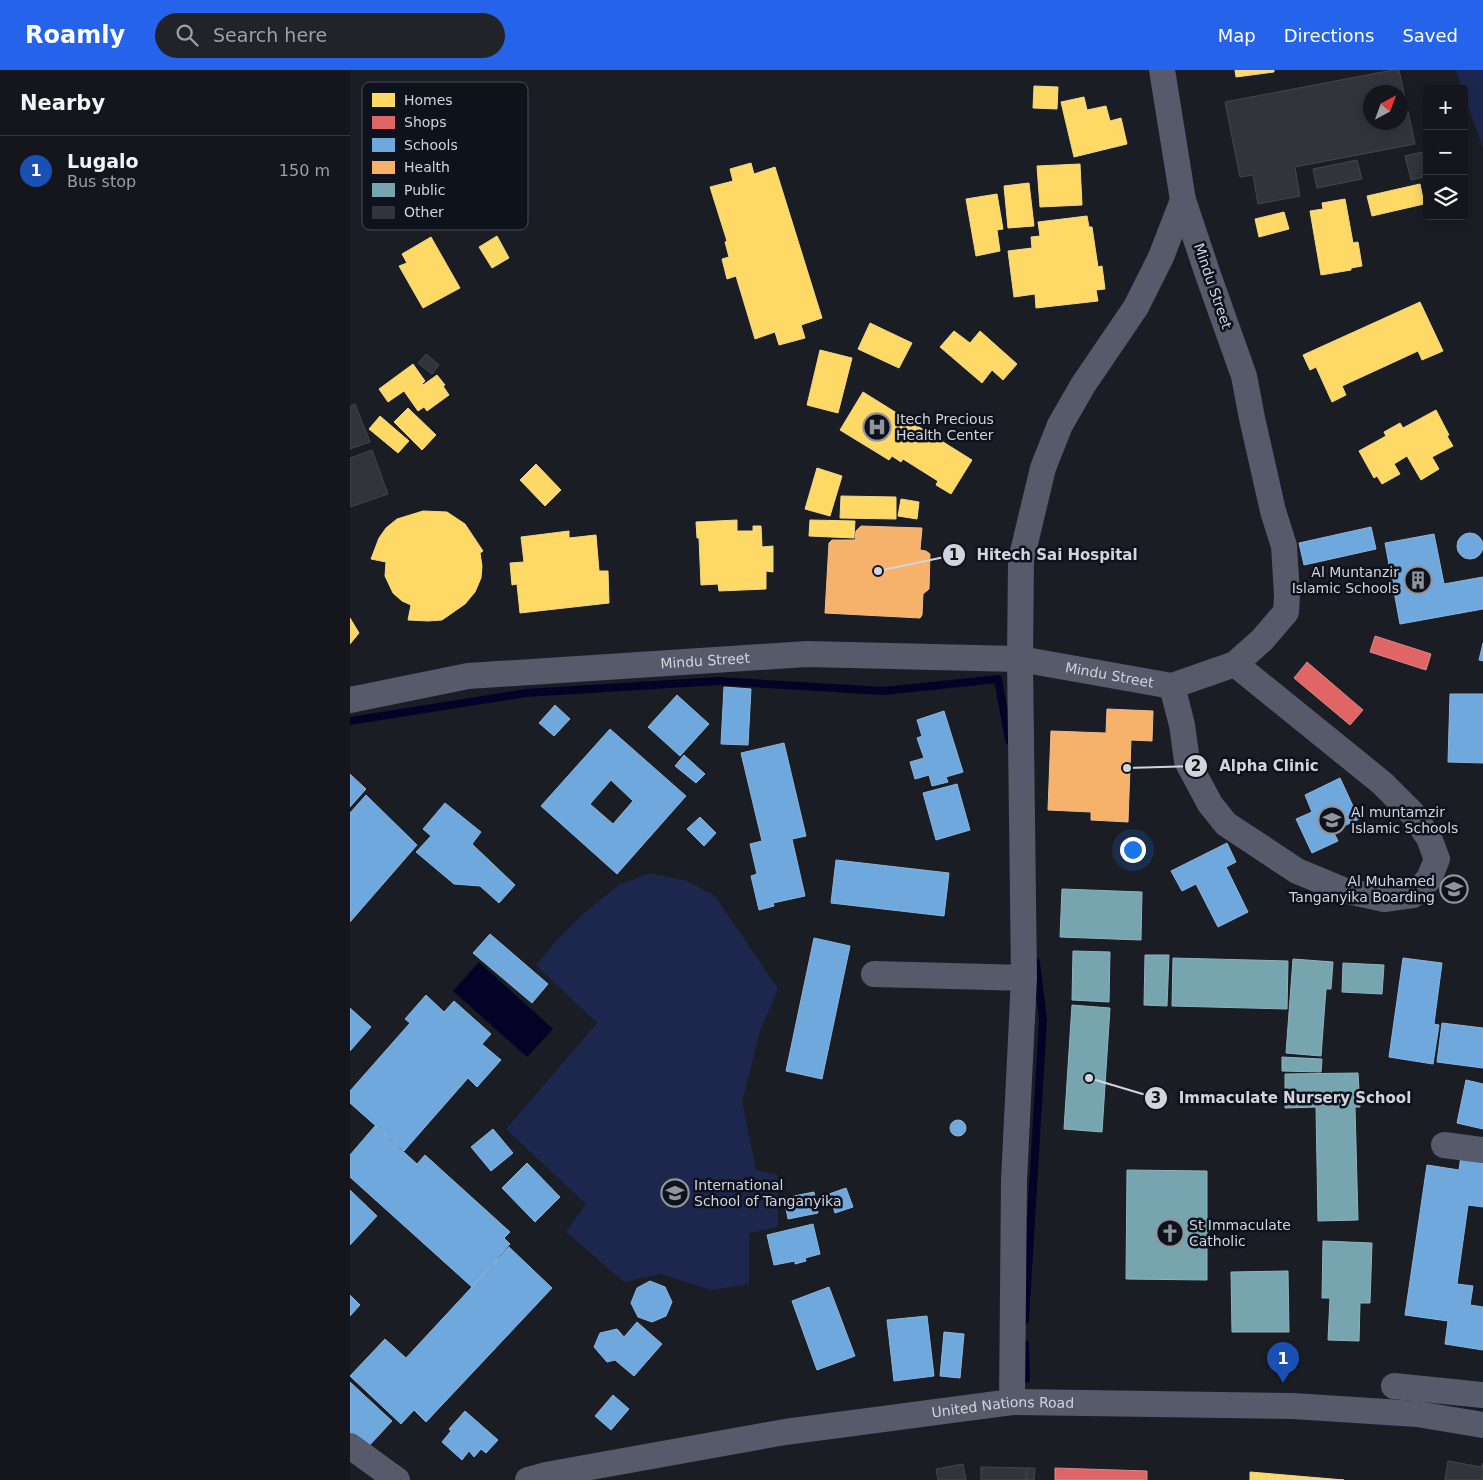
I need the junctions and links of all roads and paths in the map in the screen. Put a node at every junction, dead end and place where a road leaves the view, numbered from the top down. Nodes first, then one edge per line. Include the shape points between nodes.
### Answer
1 (1162, 70) edge
2 (1184, 200) junction
3 (1020, 659) junction
4 (1235, 664) junction
5 (1172, 686) junction
6 (350, 700) edge
7 (874, 974) dead end
8 (1024, 978) junction
9 (1444, 1145) dead end
10 (1483, 1150) edge
11 (1394, 1386) dead end
12 (1483, 1395) edge
13 (1012, 1402) junction
14 (1483, 1425) edge
15 (350, 1446) edge
16 (397, 1480) edge
17 (528, 1480) edge

1 - 2 street, Mindu Street
2 - 3 street via 1161,257 1136,306 1060,425 1043,468 1021,560
2 - 4 street, Mindu Street via 1244,376 1273,511 1284,546 1286,612
3 - 5 street, Mindu Street
3 - 6 street, Mindu Street via 807,654 468,676
3 - 8 street
4 - 5 street, Mindu Street
4 - 5 street via 1382,783 1412,813 1429,838 1437,859 1429,879 1413,895 1384,899 1343,890 1297,870 1226,824 1210,804 1187,761
7 - 8 street
8 - 13 street via 1014,1180
9 - 10 street
11 - 12 street
13 - 14 street, United Nations Road via 1292,1406 1417,1414
13 - 17 street, United Nations Road via 785,1432
15 - 16 street

